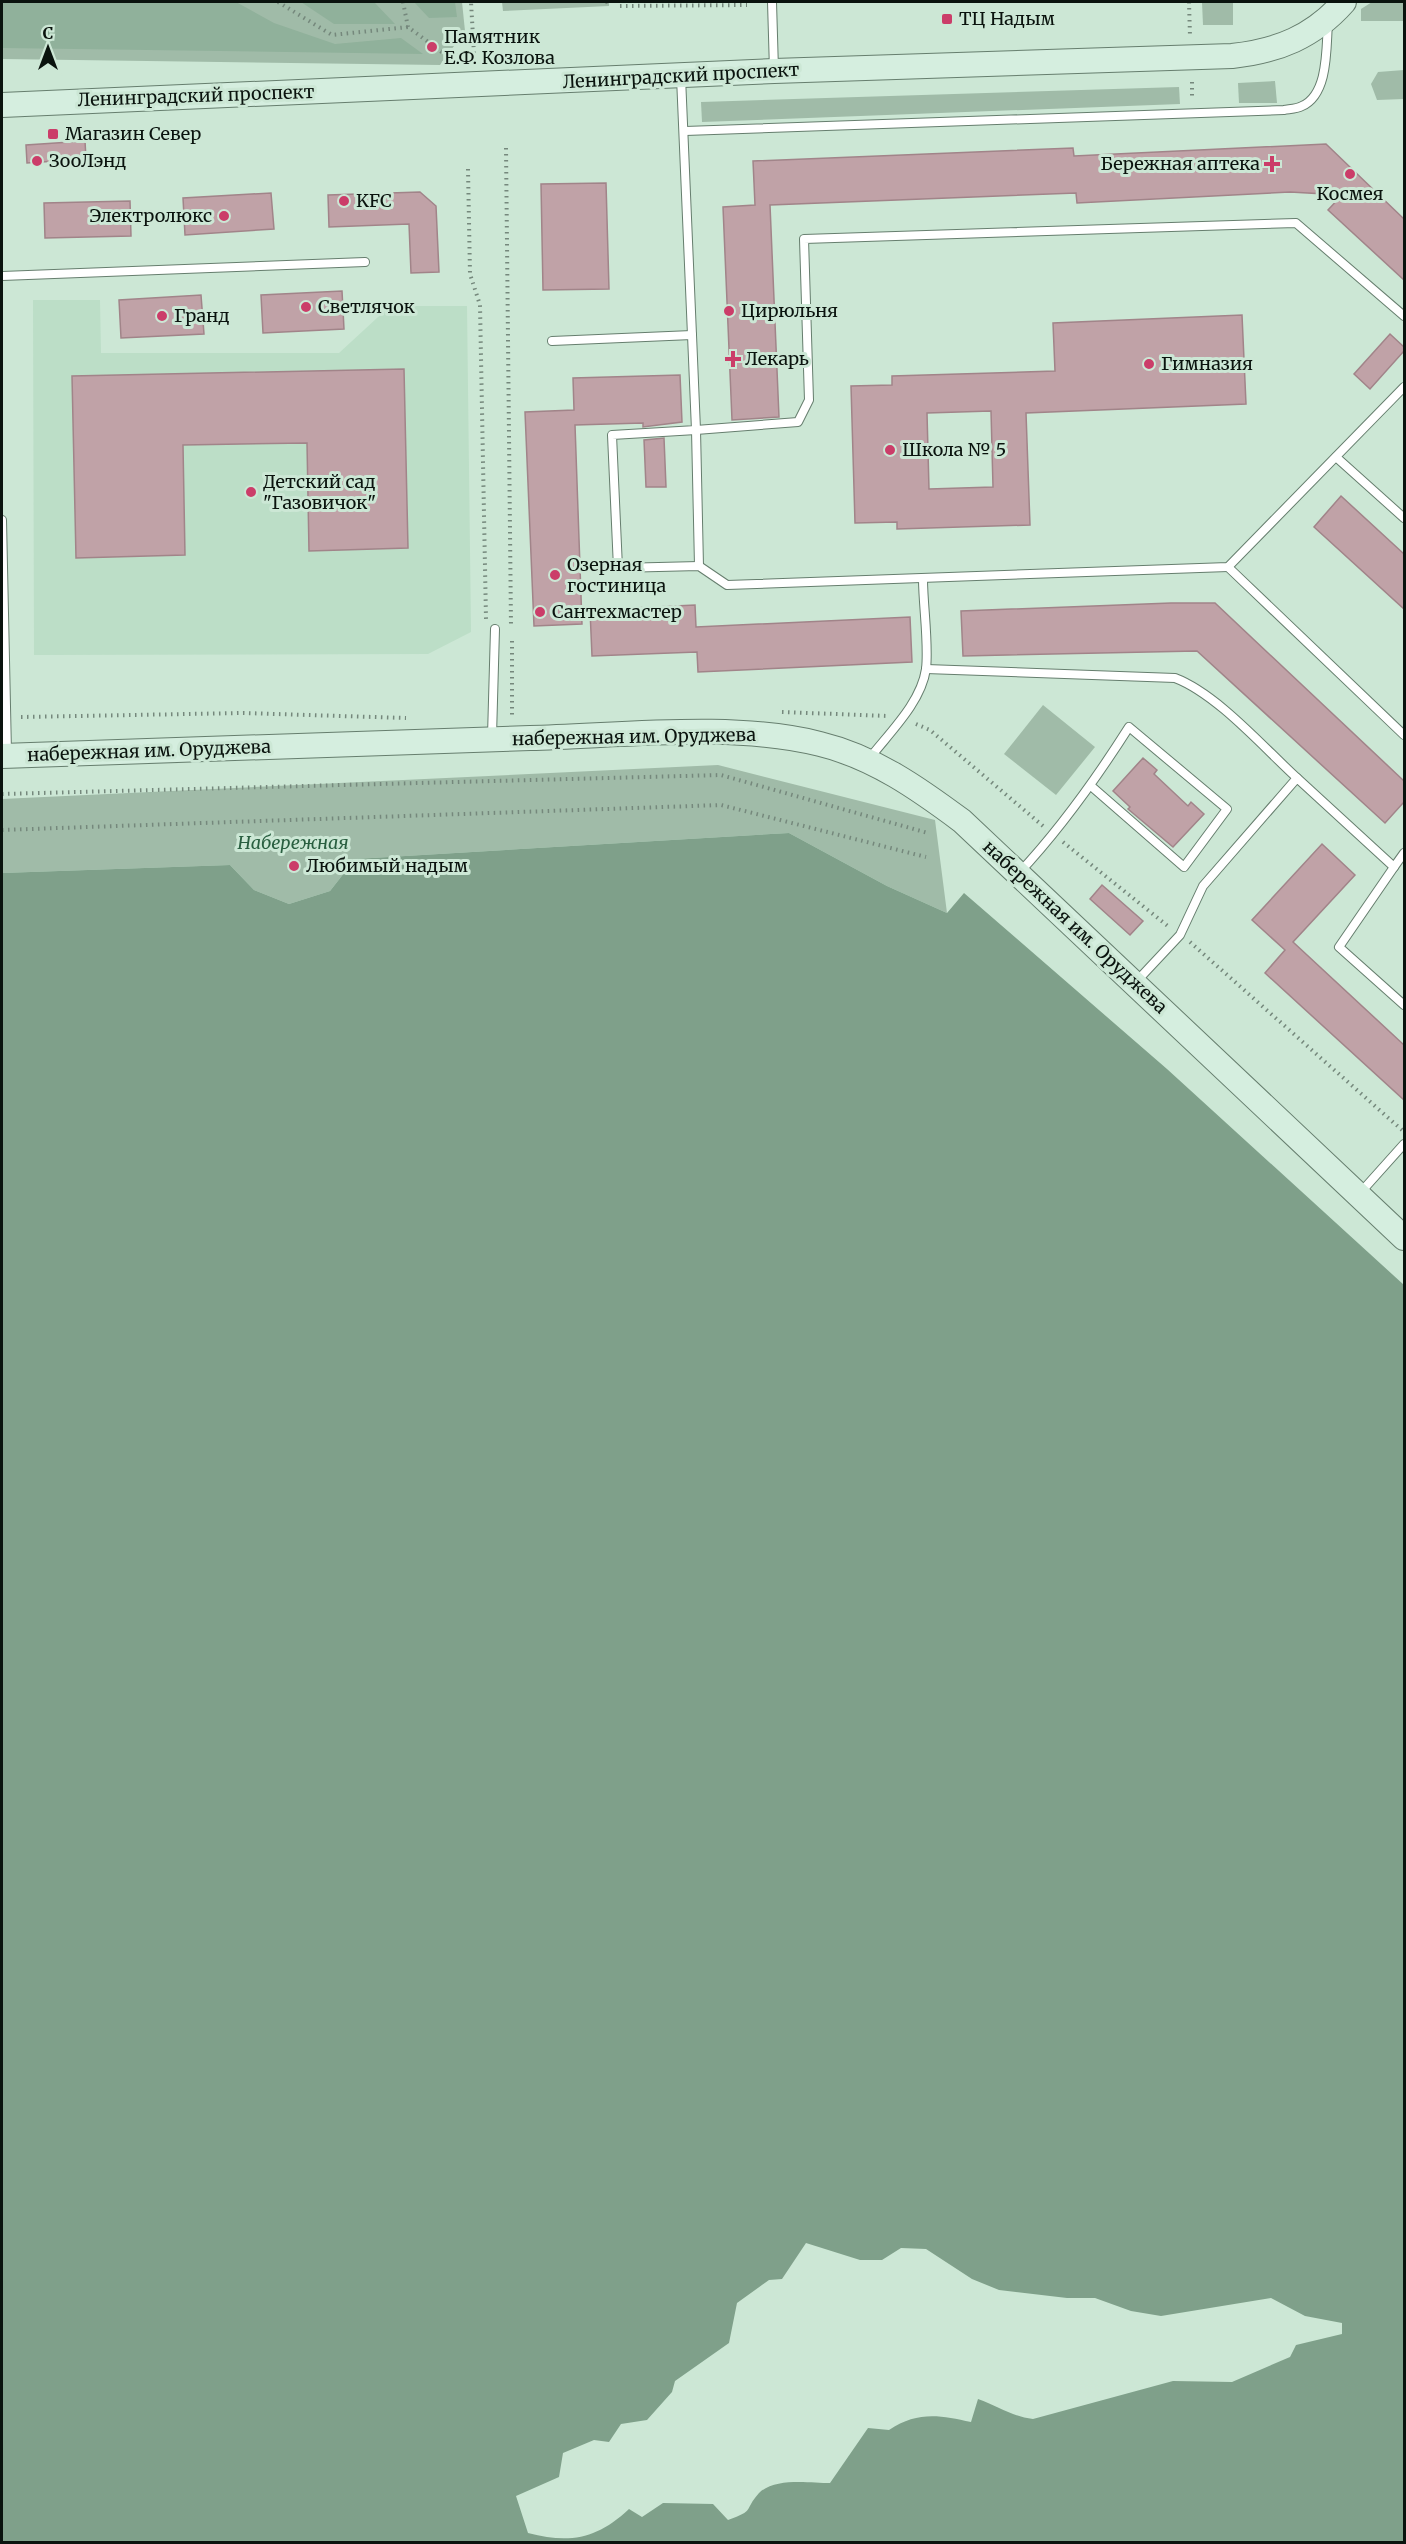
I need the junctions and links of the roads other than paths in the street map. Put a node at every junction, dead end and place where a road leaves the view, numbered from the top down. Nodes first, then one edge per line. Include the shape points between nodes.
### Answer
1 (772, 2) edge
2 (1344, 2) edge
3 (1328, 20) junction
4 (774, 71) junction
5 (681, 76) junction
6 (2, 105) edge
7 (685, 131) junction
8 (365, 262) dead end
9 (2, 276) edge
10 (1404, 316) edge
11 (692, 335) junction
12 (552, 341) dead end
13 (1404, 387) edge
14 (696, 430) junction
15 (1336, 457) junction
16 (1404, 518) edge
17 (2, 520) edge
18 (699, 566) junction
19 (1228, 567) junction
20 (922, 579) junction
21 (490, 628) road end
22 (926, 669) junction
23 (492, 730) junction
24 (1404, 735) edge
25 (4, 756) edge
26 (868, 760) junction
27 (1297, 778) junction
28 (1091, 786) junction
29 (1404, 852) edge
30 (1394, 867) junction
31 (1019, 873) junction
32 (1135, 984) junction
33 (1404, 1005) edge
34 (1404, 1144) edge
35 (1358, 1195) junction
36 (1404, 1238) edge

1 - 4 lane
2 - 3 street, Ленинградский проспект
3 - 4 street, Ленинградский проспект via 1282,47 1232,57
3 - 7 lane via 1317,92 1304,106 1284,110
4 - 5 street, Ленинградский проспект
5 - 6 street, Ленинградский проспект
5 - 7 lane
7 - 11 lane
8 - 9 lane
10 - 14 lane via 1296,223 804,239 809,400 798,422
11 - 12 lane
11 - 14 lane
13 - 15 lane
14 - 18 lane
14 - 18 lane via 612,435 618,568
15 - 16 lane
15 - 19 lane
17 - 25 lane via 7,717
18 - 20 lane via 728,585
19 - 20 lane
19 - 24 lane
20 - 22 lane
21 - 23 lane
22 - 26 lane via 901,719
22 - 27 lane via 1175,678 1211,700
23 - 25 street, набережная им. Оруджева
23 - 26 street, набережная им. Оруджева via 784,737 821,744
26 - 31 street, набережная им. Оруджева via 926,794
27 - 30 lane
27 - 32 lane via 1203,886 1180,935
28 - 28 lane via 1184,867 1227,809 1129,727
28 - 31 lane
29 - 30 lane
30 - 33 lane via 1339,947
31 - 32 street, набережная им. Оруджева
32 - 35 street, набережная им. Оруджева
34 - 35 lane
35 - 36 street, набережная им. Оруджева

